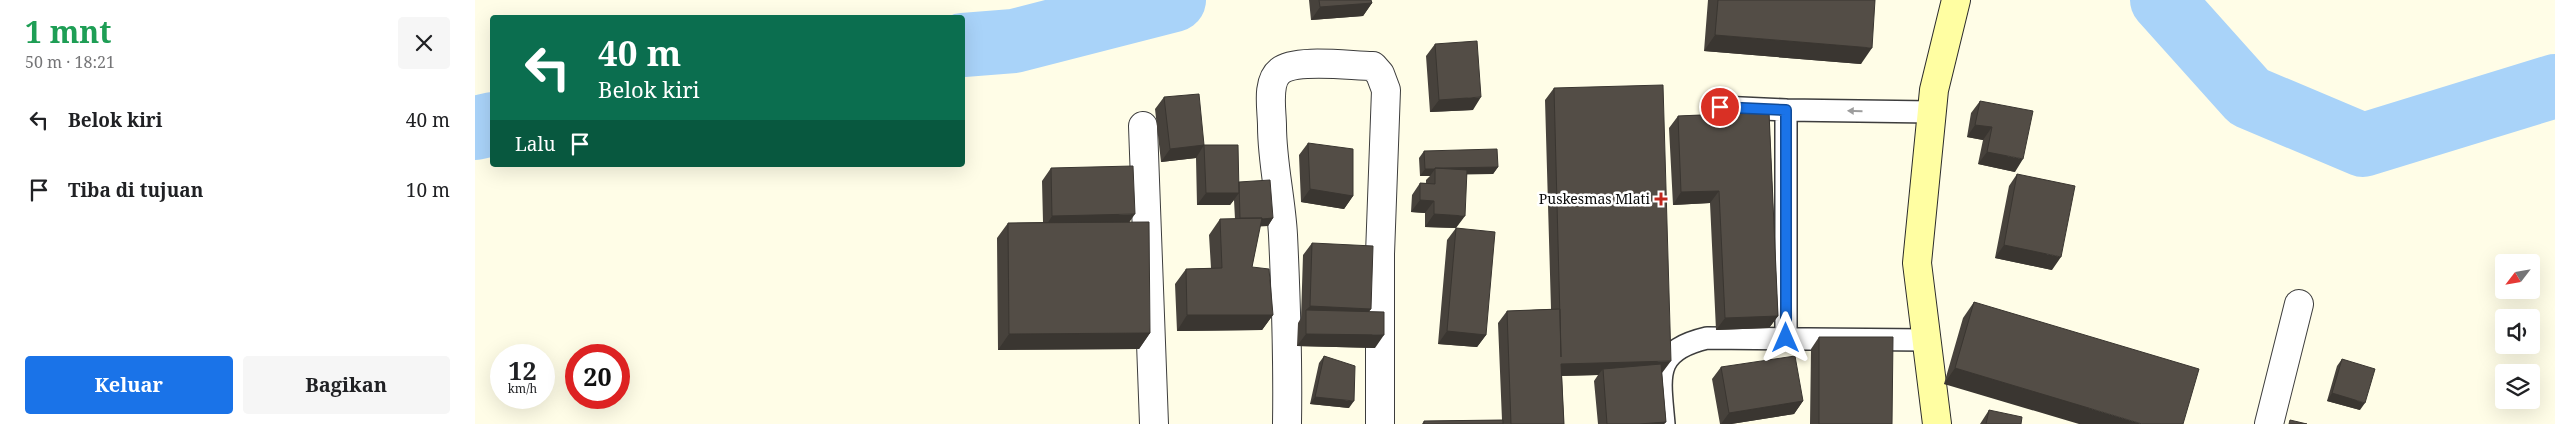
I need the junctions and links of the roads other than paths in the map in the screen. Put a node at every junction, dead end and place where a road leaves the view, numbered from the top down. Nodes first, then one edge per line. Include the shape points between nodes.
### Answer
1 (1956, 0) edge
2 (1720, 107) dead end
3 (1786, 110) junction
4 (1932, 112) junction
5 (1143, 126) dead end
6 (2299, 304) dead end
7 (1786, 338) junction
8 (1927, 340) junction
9 (1154, 424) edge
10 (1287, 424) edge
11 (1380, 424) edge
12 (1664, 424) edge
13 (1937, 424) edge
14 (2269, 424) edge

1 - 4 main road via 1934,90
2 - 3 lane
4 -> 3 lane
3 - 7 lane
4 - 8 main road via 1917,263
5 - 9 street
6 - 14 street
7 - 8 lane
7 - 12 lane via 1707,338 1675,349 1666,359 1661,385
8 - 13 main road
10 - 11 street via 1283,233 1272,140 1272,94 1273,82 1279,72 1288,67 1309,64 1373,66 1386,90 1380,254

